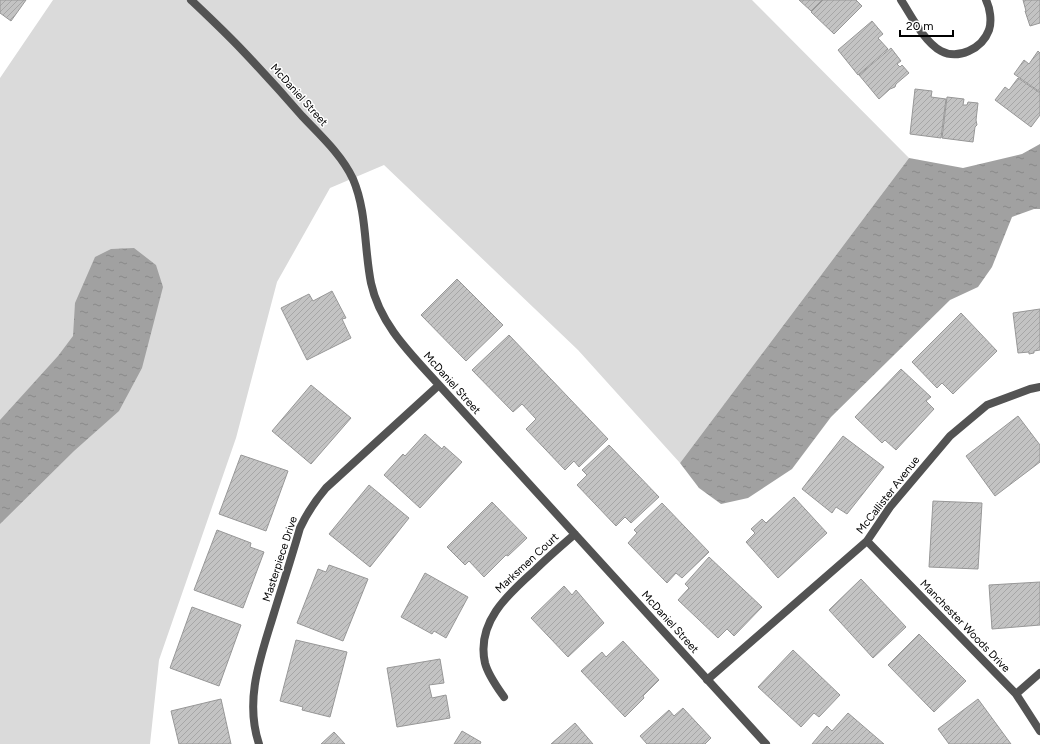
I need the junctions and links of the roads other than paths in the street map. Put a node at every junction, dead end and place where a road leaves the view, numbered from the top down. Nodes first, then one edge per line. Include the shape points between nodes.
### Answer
1 (191, 0) edge
2 (901, 0) edge
3 (986, 0) edge
4 (439, 385) junction
5 (1040, 387) edge
6 (575, 534) junction
7 (867, 541) junction
8 (1040, 674) edge
9 (708, 680) junction
10 (1016, 694) junction
11 (504, 698) dead end
12 (1040, 731) edge
13 (259, 744) edge
14 (766, 744) edge

1 - 4 street, McDaniel Street via 242,50 347,167 362,206 369,271 376,300 403,345
2 - 3 street via 926,38 940,51 954,55 970,51 982,42 989,30 990,16
4 - 6 street, McDaniel Street
4 - 13 street, Masterpiece Drive via 326,488 306,516 300,528 258,664 253,719
5 - 7 street, McCallister Avenue via 1030,388 987,405 950,436 890,507
6 - 9 street, McDaniel Street
6 - 11 street, Marksmen Court via 510,592 490,621 484,638 485,664
7 - 9 street, McCallister Avenue
7 - 10 street, Manchester Woods Drive
8 - 10 street
9 - 14 street, McDaniel Street
10 - 12 street, Manchester Woods Drive

